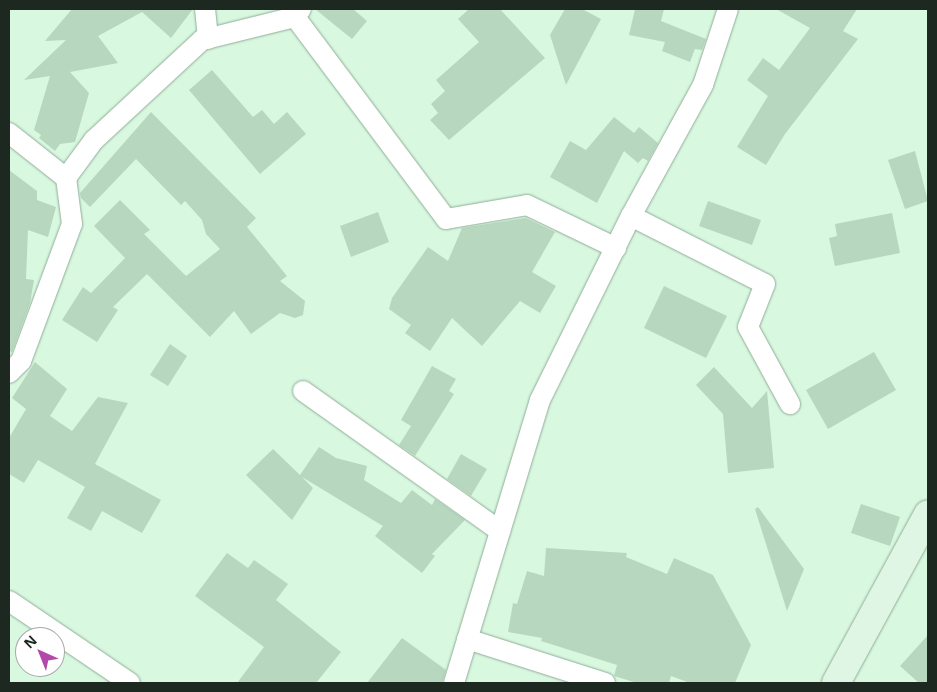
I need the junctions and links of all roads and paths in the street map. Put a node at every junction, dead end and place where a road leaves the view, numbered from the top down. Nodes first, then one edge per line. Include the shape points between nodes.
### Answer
1 (205, 9) edge
2 (728, 9) edge
3 (298, 13) edge
4 (208, 39) junction
5 (9, 133) edge
6 (66, 178) junction
7 (631, 216) junction
8 (616, 248) junction
9 (9, 373) edge
10 (302, 391) dead end
11 (790, 404) dead end
12 (928, 514) edge
13 (500, 531) junction
14 (9, 601) edge
15 (467, 639) junction
16 (130, 683) edge
17 (454, 683) edge
18 (605, 683) edge
19 (836, 683) edge

1 - 4 street
2 - 7 street via 703,85
3 - 4 street
3 - 8 street via 446,219 527,205
4 - 6 street via 202,40 94,140
5 - 6 street
6 - 9 street via 72,224 21,361
7 - 8 street
7 - 11 street via 764,284 748,327
8 - 13 street via 540,400
10 - 13 street
12 - 19 street
13 - 15 street
14 - 16 street
15 - 17 street
15 - 18 street

